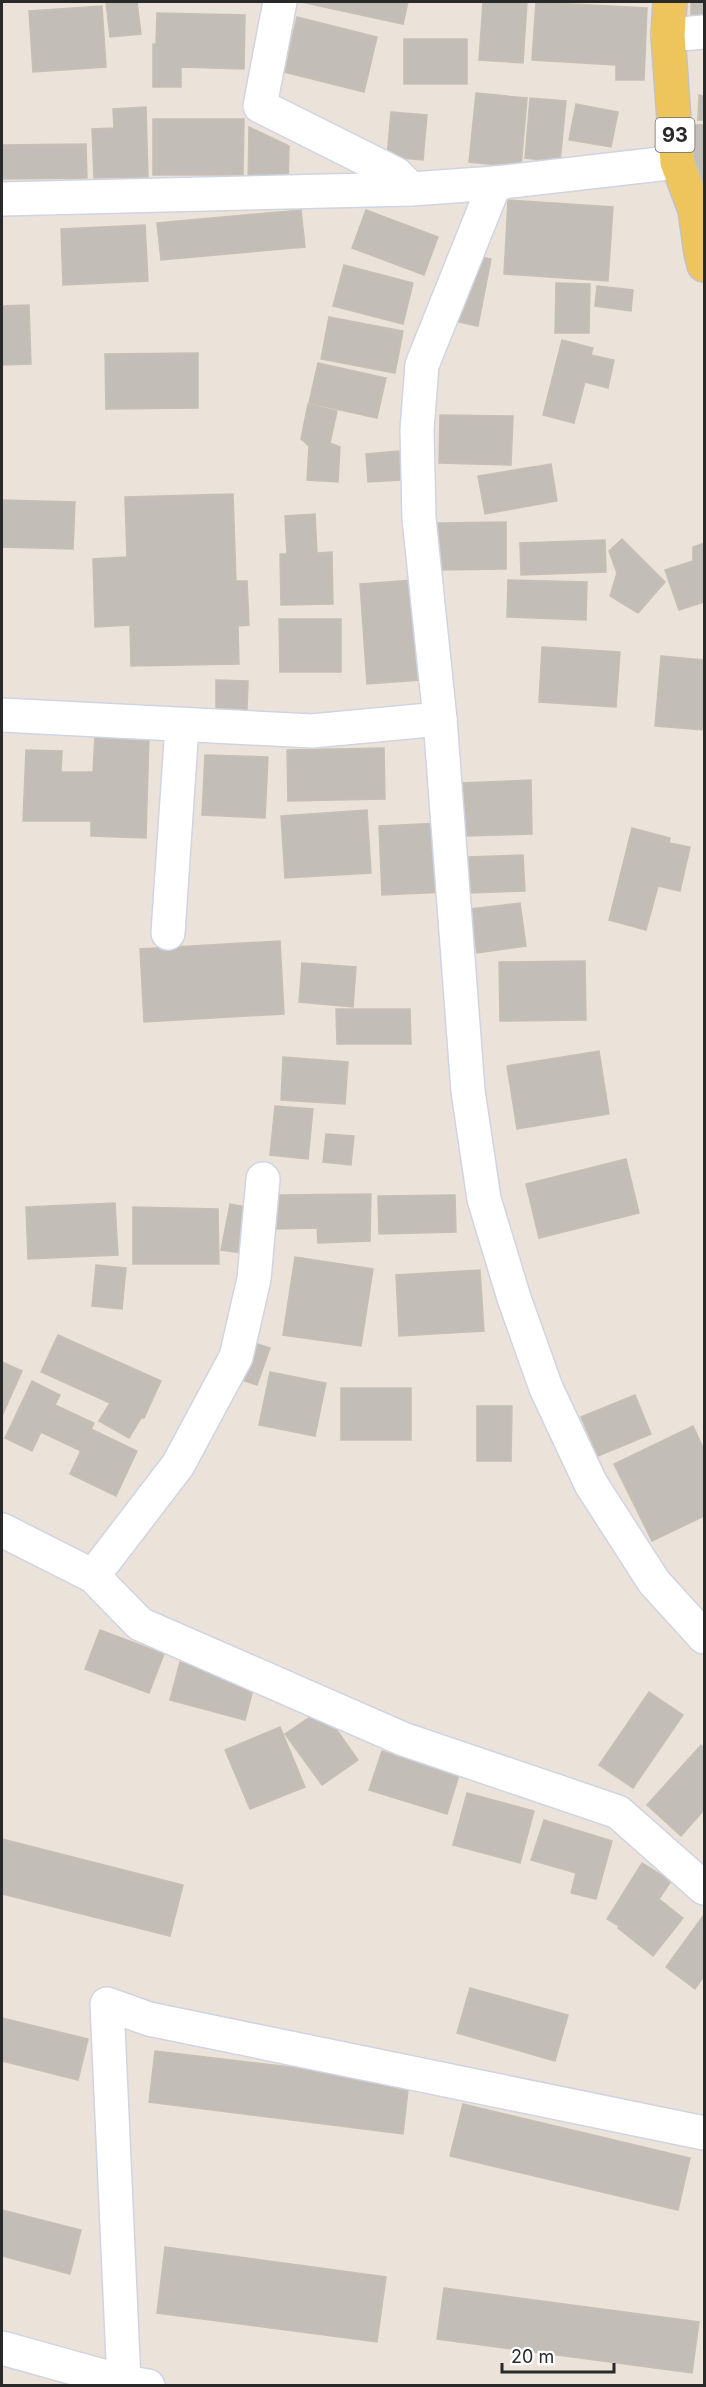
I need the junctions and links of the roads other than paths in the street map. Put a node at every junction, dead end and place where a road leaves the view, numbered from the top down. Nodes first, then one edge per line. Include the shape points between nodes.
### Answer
1 (280, 2) edge
2 (670, 2) edge
3 (705, 32) edge
4 (668, 35) junction
5 (676, 162) junction
6 (495, 183) junction
7 (411, 189) junction
8 (2, 200) edge
9 (700, 209) edge
10 (705, 265) edge
11 (2, 715) edge
12 (441, 719) junction
13 (182, 726) junction
14 (168, 933) dead end
15 (263, 1179) dead end
16 (2, 1530) edge
17 (93, 1576) junction
18 (705, 1637) edge
19 (705, 1888) edge
20 (705, 2133) edge
21 (2, 2348) edge
22 (136, 2384) edge

1 - 7 street via 260,106 396,174
2 - 4 main road, 93
3 - 4 street
4 - 5 main road, 93
5 - 6 street
5 - 9 main road, 93
6 - 7 street
6 - 12 street via 422,365 417,430 419,518
7 - 8 street
9 - 10 main road, 93
11 - 13 street
12 - 13 street via 312,731
12 - 18 street via 468,1091 484,1198 546,1388 591,1484 654,1582
13 - 14 street
15 - 17 street via 254,1279 236,1357 178,1465
16 - 17 street
17 - 19 street via 140,1624 403,1739 618,1812
20 - 22 street via 149,2019 107,2004
21 - 22 street

